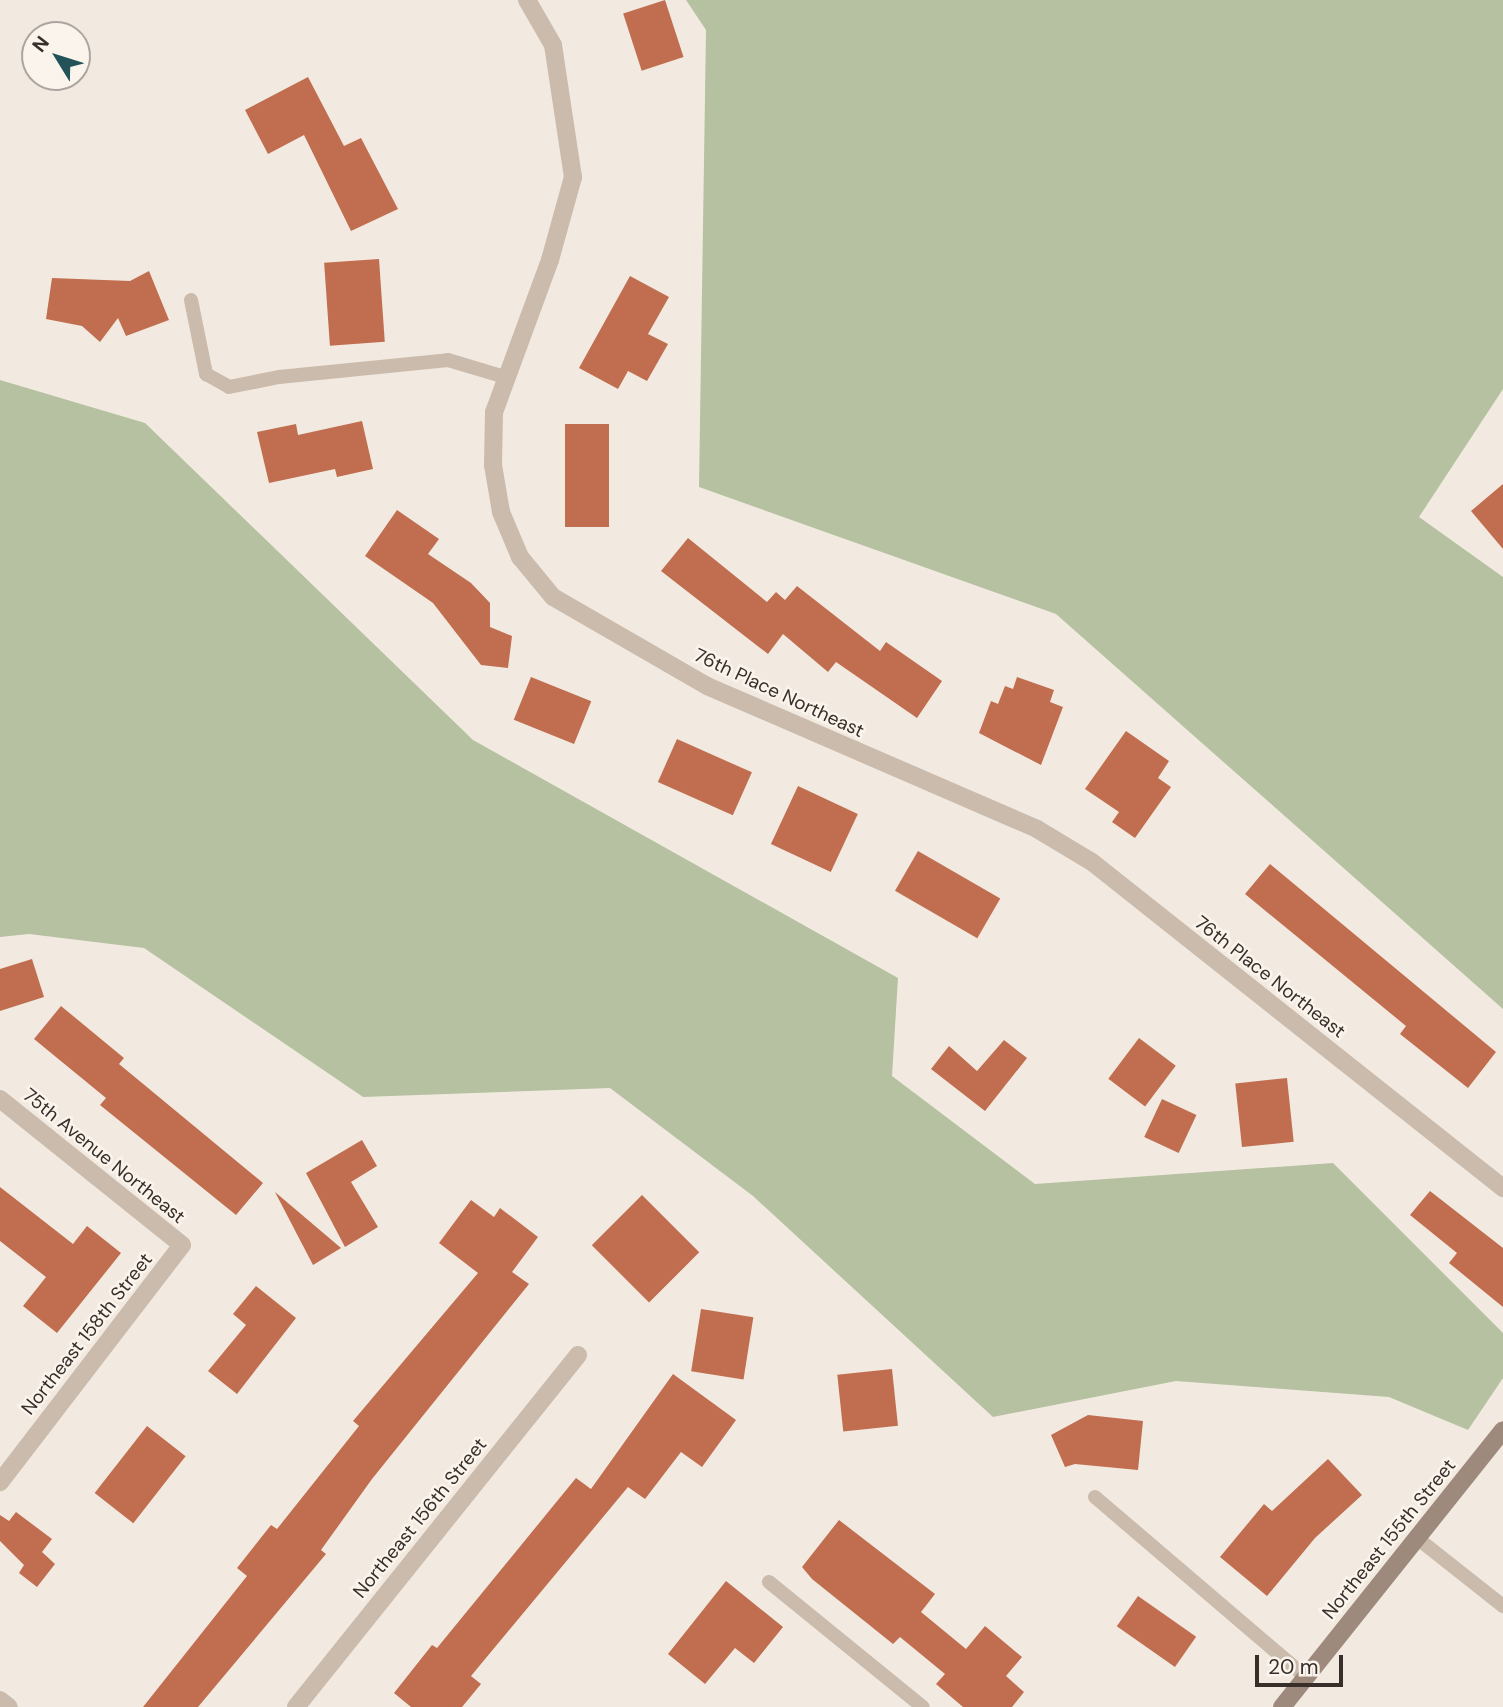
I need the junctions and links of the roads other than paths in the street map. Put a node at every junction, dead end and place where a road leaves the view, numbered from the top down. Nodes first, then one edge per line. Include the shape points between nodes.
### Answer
1 (527, 0) edge
2 (191, 300) dead end
3 (505, 377) junction
4 (0, 1099) edge
5 (1503, 1188) edge
6 (182, 1245) joint
7 (578, 1355) dead end
8 (1503, 1430) edge
9 (0, 1482) edge
10 (1095, 1497) dead end
11 (1417, 1538) junction
12 (769, 1582) dead end
13 (1503, 1606) edge
14 (1306, 1677) junction
15 (0, 1700) edge
16 (9, 1707) edge
17 (296, 1707) edge
18 (923, 1707) edge
19 (1282, 1707) edge

1 - 3 street, 76th Place Northeast via 553,45 573,177 550,260
2 - 3 lane via 206,374 229,387 279,377 448,360
3 - 5 street, 76th Place Northeast via 494,412 493,466 501,512 520,557 553,597 707,686 1037,829 1092,862
4 - 6 street, 75th Avenue Northeast
6 - 9 street, Northeast 158th Street
7 - 17 street, Northeast 156th Street
8 - 11 street, Northeast 155th Street
10 - 14 lane
11 - 13 lane
11 - 14 street, Northeast 155th Street
12 - 18 lane
14 - 19 street, Northeast 155th Street
15 - 16 street

